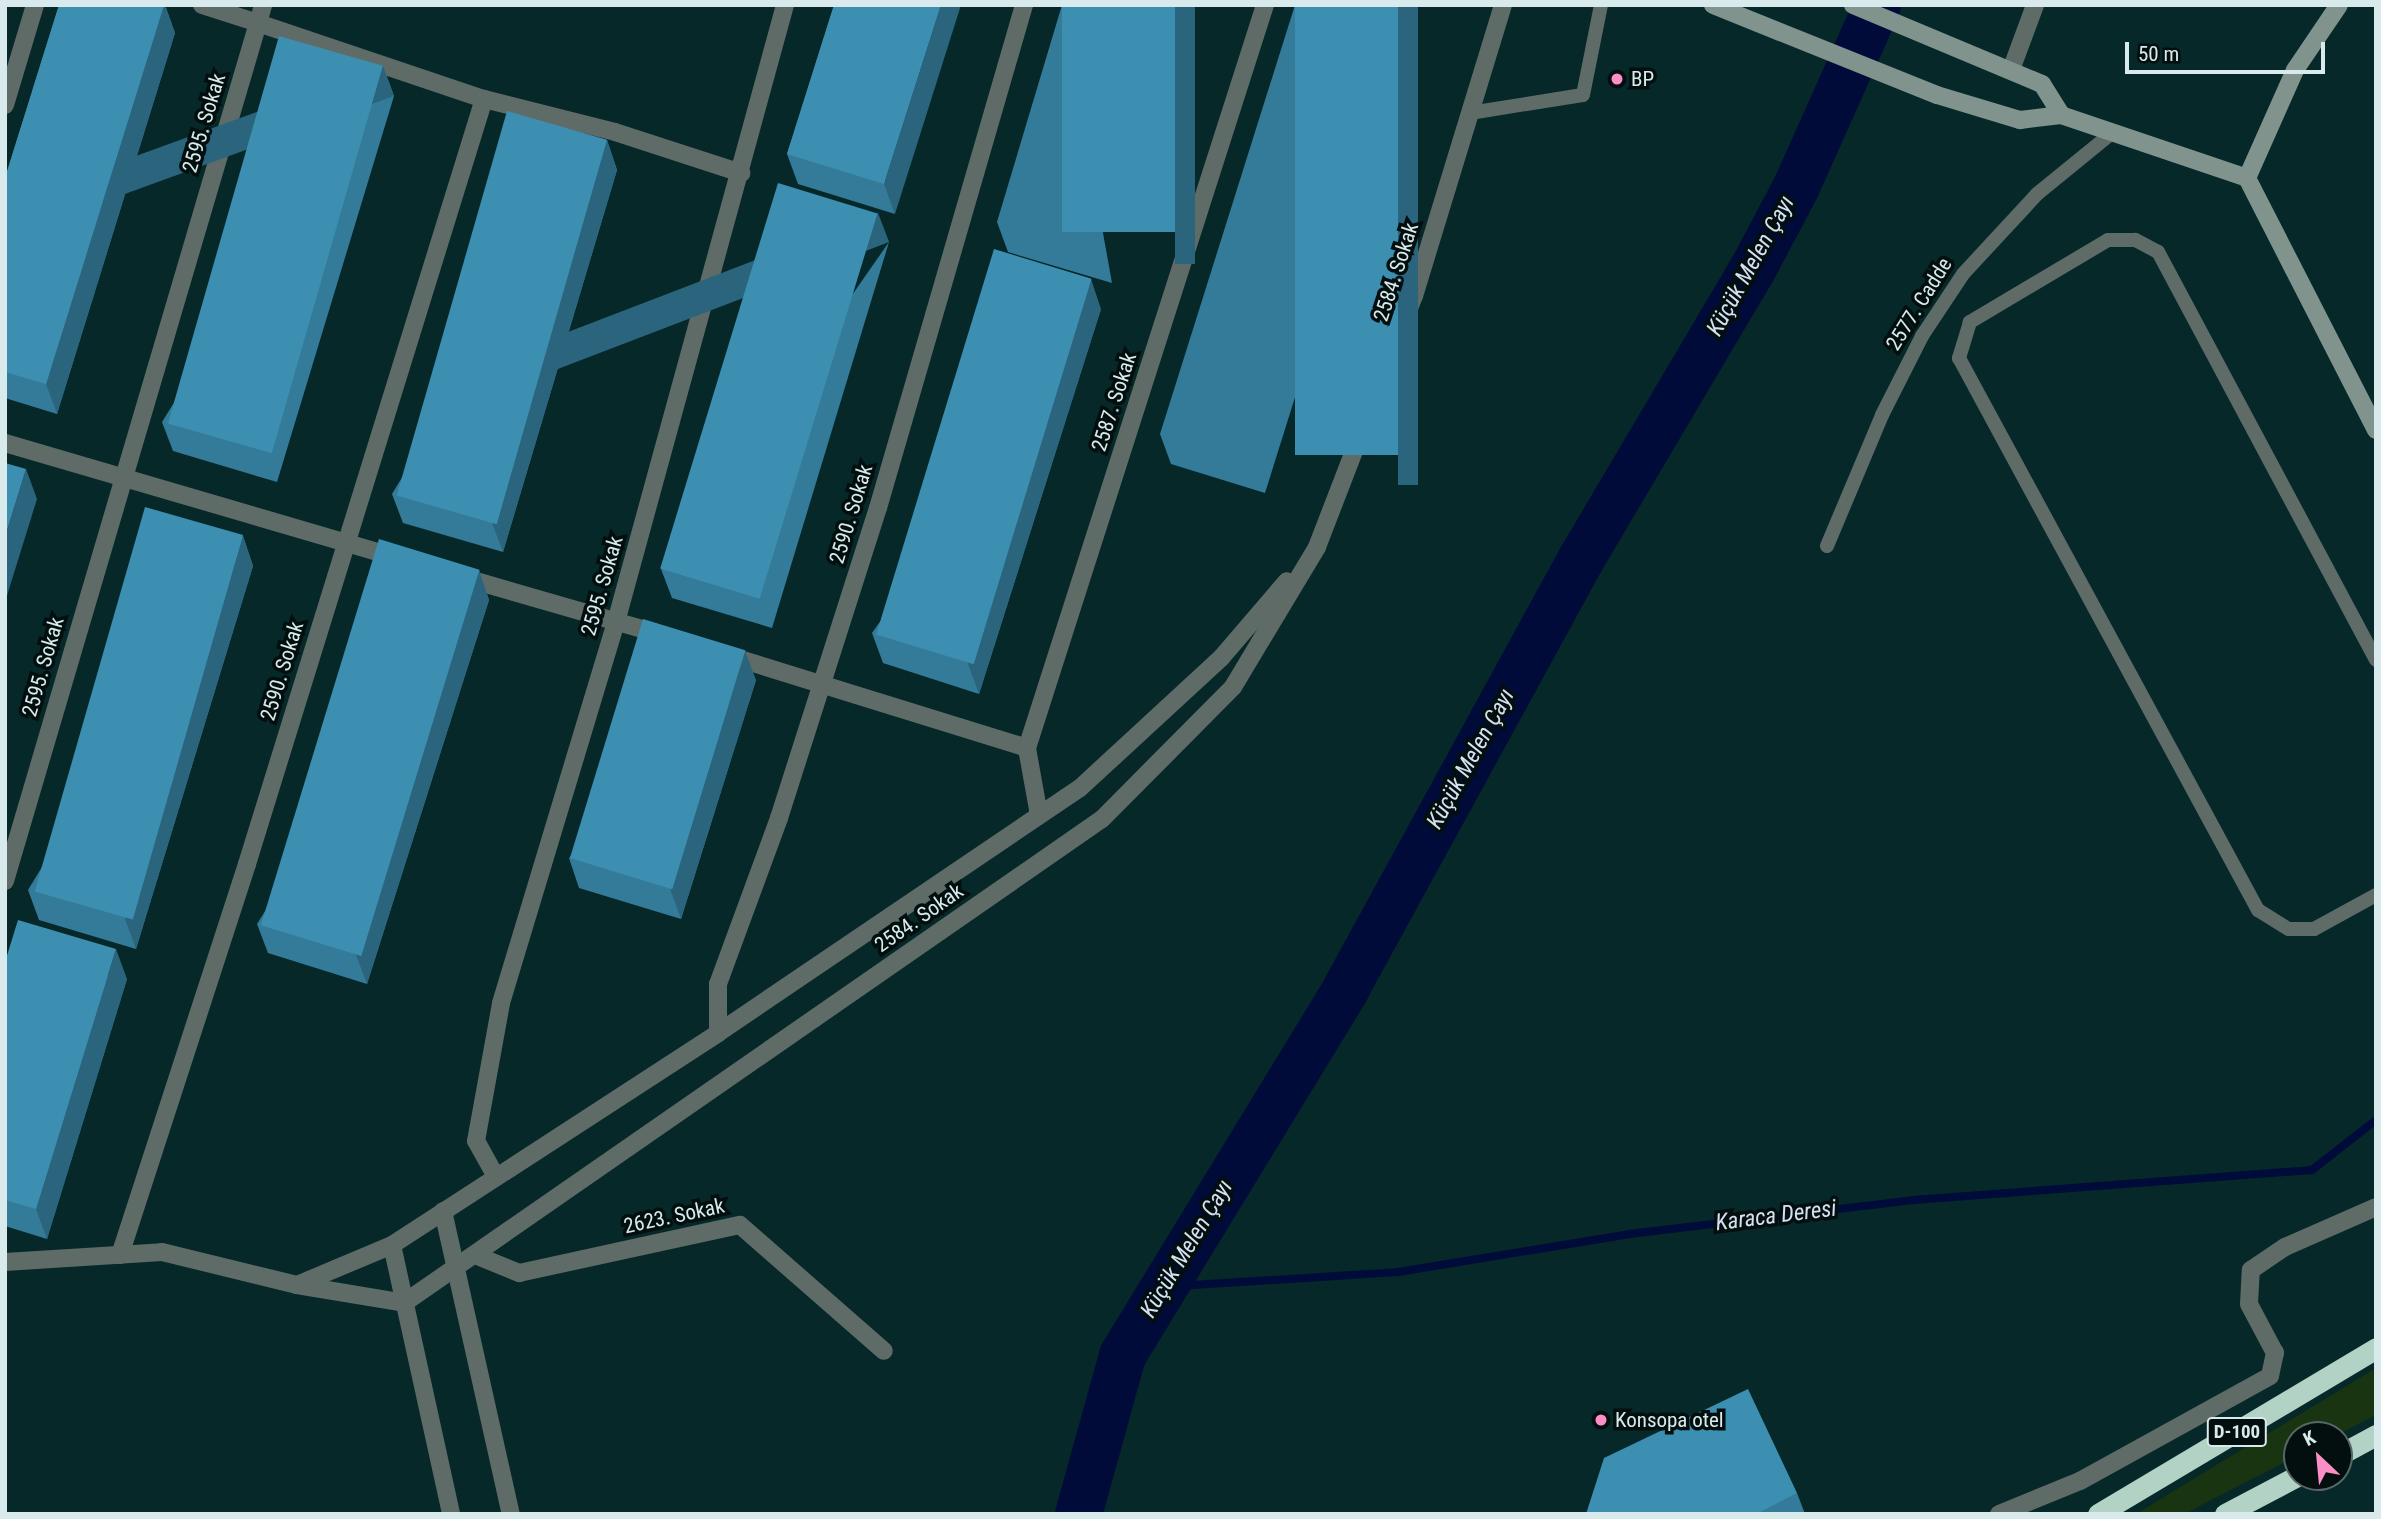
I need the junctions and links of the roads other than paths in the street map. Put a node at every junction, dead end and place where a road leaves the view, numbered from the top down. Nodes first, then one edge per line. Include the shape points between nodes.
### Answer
1 (35, 5) edge
2 (202, 5) edge
3 (785, 5) edge
4 (1024, 5) edge
5 (1265, 5) edge
6 (1503, 5) edge
7 (1601, 5) edge
8 (1713, 5) edge
9 (1853, 5) edge
10 (2035, 5) edge
11 (2339, 5) edge
12 (260, 14) edge
13 (2011, 70) junction
14 (484, 99) junction
15 (5, 105) edge
16 (1470, 113) junction
17 (2061, 115) junction
18 (2113, 132) junction
19 (741, 173) junction
20 (2247, 178) junction
21 (2376, 430) edge
22 (5, 443) edge
23 (122, 477) junction
24 (345, 543) junction
25 (1827, 546) dead end
26 (1317, 547) junction
27 (422, 565) edge
28 (448, 573) edge
29 (616, 622) junction
30 (682, 641) edge
31 (707, 649) edge
32 (2376, 660) edge
33 (822, 685) junction
34 (1027, 748) junction
35 (1039, 815) junction
36 (5, 881) edge
37 (2376, 895) edge
38 (718, 1033) junction
39 (495, 1175) junction
40 (2376, 1207) edge
41 (443, 1211) junction
42 (392, 1245) junction
43 (120, 1255) junction
44 (475, 1255) junction
45 (5, 1262) edge
46 (454, 1270) junction
47 (297, 1285) junction
48 (404, 1303) junction
49 (2376, 1348) edge
50 (884, 1351) dead end
51 (2376, 1436) edge
52 (2353, 1448) edge
53 (2283, 1483) edge
54 (451, 1514) edge
55 (511, 1514) edge
56 (1999, 1514) edge
57 (2098, 1514) edge
58 (2225, 1514) edge

1 - 15 street
2 - 12 street
3 - 19 street, 2595. Sokak
4 - 33 street, 2590. Sokak
5 - 34 street, 2587. Sokak
6 - 16 street, 2584. Sokak
7 - 16 lane via 1583,95
8 - 17 street via 1937,95 2020,120
9 - 13 street
10 - 13 street
11 - 20 street via 2295,70
12 - 14 street
12 - 23 street, 2595. Sokak
13 - 17 street via 2042,84
14 - 19 street via 615,132
14 - 24 street, 2590. Sokak
16 - 26 street, 2584. Sokak via 1415,296
17 - 18 street
18 - 20 street
18 - 25 lane, 2577. Cadde via 2038,194 1963,274 1923,336 1882,415
19 - 29 street, 2595. Sokak
20 - 21 street
22 - 23 street
23 - 24 street
23 - 36 street, 2595. Sokak
24 - 27 street
24 - 43 street, 2590. Sokak
26 - 35 street, 2584. Sokak via 1221,658 1080,788
26 - 44 street, 2584. Sokak via 1233,687 1102,819
28 - 29 street
29 - 30 street
29 - 39 street, 2595. Sokak via 501,1003 476,1141
31 - 33 street
32 - 37 lane via 2158,251 2135,240 2108,240 1970,322 1959,358 2258,910 2277,925 2314,929
33 - 34 street
33 - 38 street, 2590. Sokak via 718,984
34 - 35 street, 2587. Sokak
35 - 38 street, 2584. Sokak
38 - 39 street, 2584. Sokak
39 - 41 street, 2584. Sokak
40 - 56 street via 2285,1247 2251,1270 2249,1304 2275,1353 2270,1376 2080,1481
41 - 42 street, 2584. Sokak
41 - 46 street
42 - 47 street, 2584. Sokak
42 - 48 street
43 - 45 street
43 - 47 street via 162,1252
44 - 46 street, 2584. Sokak
44 - 50 street, 2623. Sokak via 519,1273 740,1225
46 - 48 street, 2584. Sokak
46 - 55 street
47 - 48 street
48 - 54 street
49 - 57 highway, D-100
51 - 52 highway
53 - 58 highway

